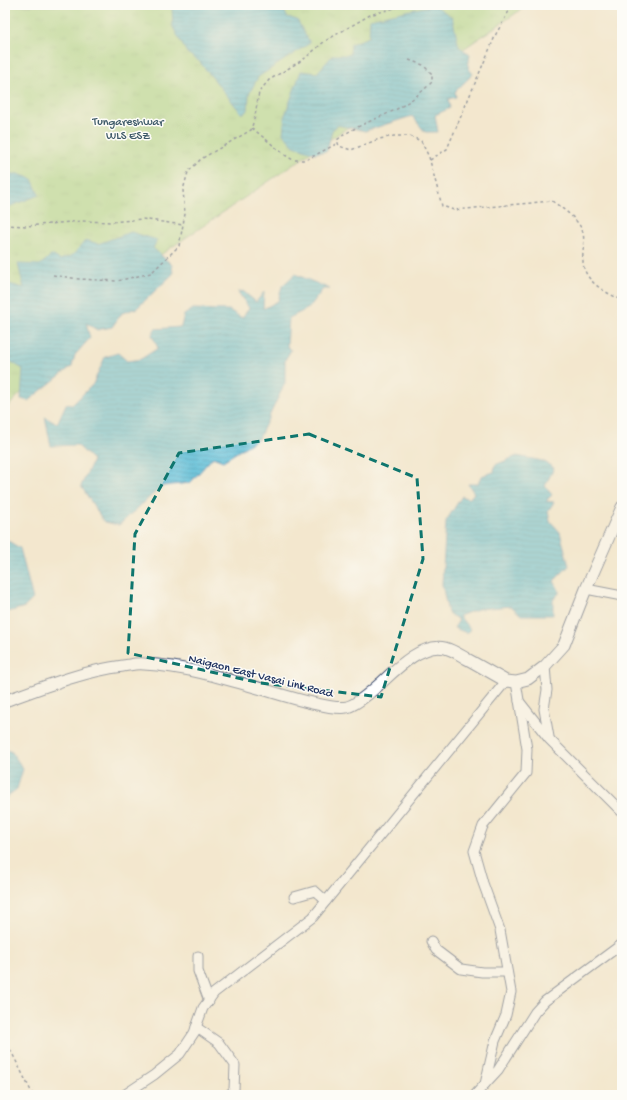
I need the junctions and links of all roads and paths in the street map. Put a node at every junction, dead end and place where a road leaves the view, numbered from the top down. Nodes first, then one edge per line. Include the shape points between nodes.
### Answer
1 (405, 5) edge
2 (509, 5) edge
3 (408, 60) dead end
4 (252, 128) junction
5 (338, 143) junction
6 (430, 160) junction
7 (5, 225) edge
8 (183, 225) junction
9 (53, 275) dead end
10 (622, 300) edge
11 (622, 507) edge
12 (586, 589) junction
13 (622, 596) edge
14 (545, 666) junction
15 (511, 682) junction
16 (518, 700) junction
17 (5, 701) edge
18 (549, 739) junction
19 (622, 812) edge
20 (294, 897) dead end
21 (326, 901) junction
22 (431, 941) dead end
23 (622, 944) edge
24 (198, 956) dead end
25 (508, 972) junction
26 (209, 1001) junction
27 (196, 1027) junction
28 (5, 1039) edge
29 (485, 1084) junction
30 (33, 1095) edge
31 (124, 1095) edge
32 (229, 1095) edge
33 (475, 1095) edge

1 - 4 path via 370,15 325,41 304,59 269,80 259,92
2 - 6 path via 509,11 496,34 448,148
3 - 5 path via 424,65 432,74 432,82 396,109 347,132 337,140
4 - 5 path via 293,160 306,160
4 - 8 path via 201,159 188,172 183,190
5 - 6 path via 351,150 379,139 410,136 421,141
6 - 10 path via 442,206 454,210 552,201 563,209 576,220 584,233 583,263 590,281
7 - 8 path via 142,219
8 - 9 path via 178,246 151,273 117,281
11 - 12 street
12 - 13 street
12 - 14 street via 564,645
14 - 15 street via 528,679
14 - 18 street via 547,690 544,709
15 - 16 street
15 - 17 street, Naigaon East Vasai Link Road via 455,652 445,648 433,648 402,664 378,686 347,707 333,707 306,701 180,668 143,664 105,668 56,682
15 - 21 street
16 - 18 street
16 - 25 street via 527,749 526,773 483,826 474,851 500,930
18 - 19 street
20 - 21 street via 315,891
21 - 26 street via 313,917 214,993
22 - 25 street via 436,950 461,969
23 - 29 street via 545,1001 535,1012 498,1070
24 - 26 street via 198,971
25 - 29 street via 511,992 506,1015 495,1041
26 - 27 street via 203,1008
27 - 31 street via 180,1054
27 - 32 street via 219,1043 235,1065 234,1090
28 - 30 path
29 - 33 street

